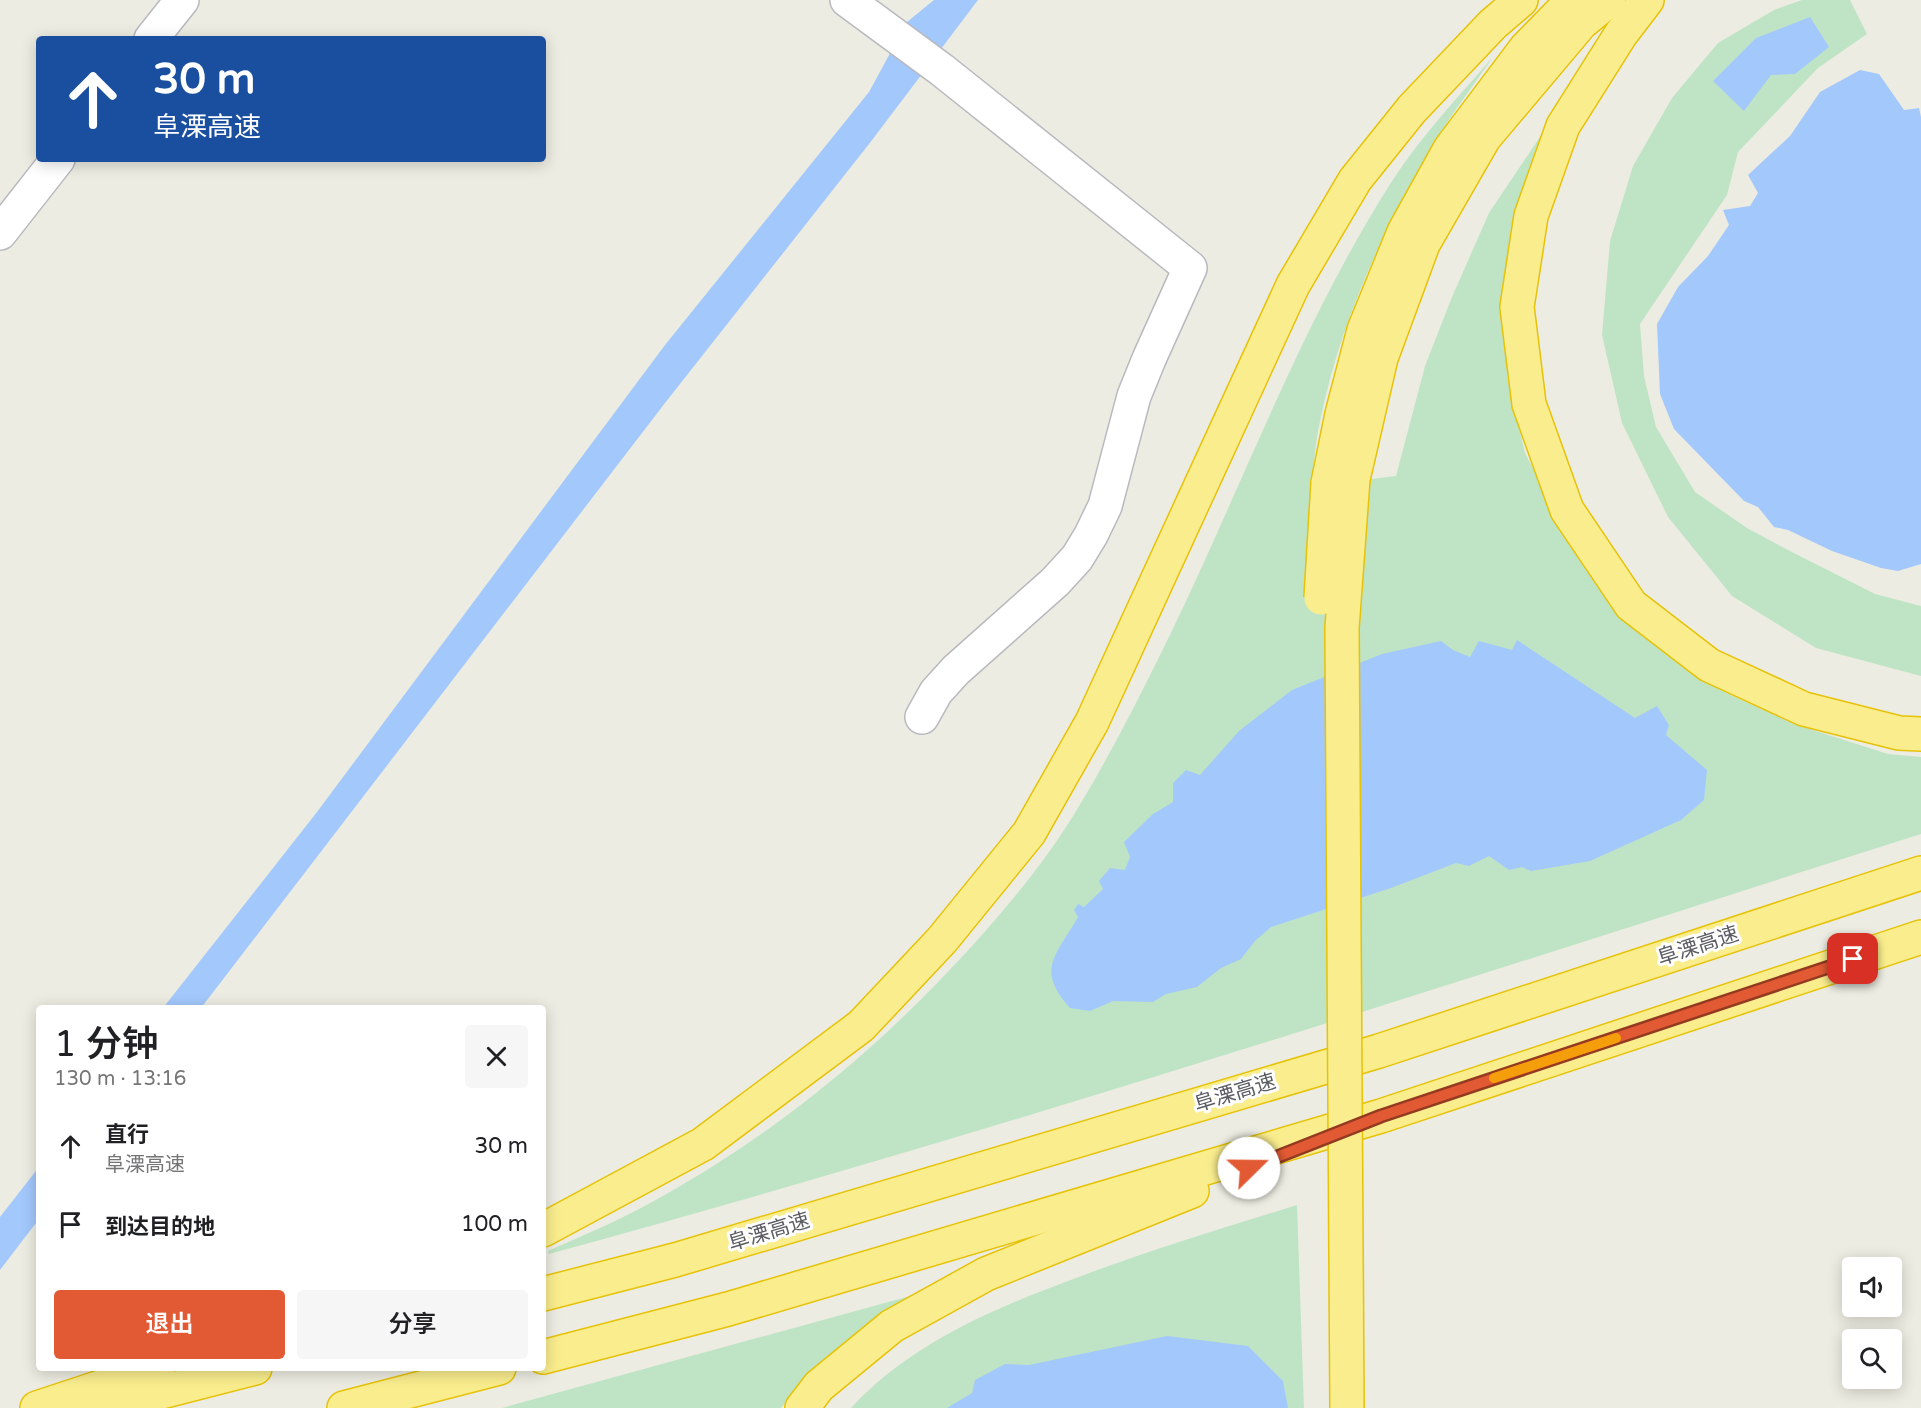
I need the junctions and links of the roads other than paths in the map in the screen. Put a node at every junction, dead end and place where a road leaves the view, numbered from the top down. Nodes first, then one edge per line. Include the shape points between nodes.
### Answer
1 (182, 0) edge
2 (847, 0) edge
3 (1521, 0) edge
4 (1574, 0) edge
5 (1609, 0) edge
6 (1647, 0) edge
7 (153, 36) edge
8 (56, 162) edge
9 (0, 233) edge
10 (1340, 481) junction
11 (922, 717) dead end
12 (1921, 734) edge
13 (1921, 873) edge
14 (1921, 937) edge
15 (1381, 1116) junction
16 (546, 1228) edge
17 (546, 1293) edge
18 (546, 1356) edge
19 (149, 1371) edge
20 (243, 1371) edge
21 (487, 1371) edge
22 (37, 1408) edge
23 (99, 1408) edge
24 (344, 1408) edge
25 (802, 1408) edge
26 (1324, 1408) edge
27 (1347, 1408) edge

1 - 7 street
2 - 11 street via 942,70 1190,268 1134,396 1105,506 1091,535 1055,582 956,670 936,692
3 - 16 highway via 1412,109 1354,180 1293,285 1092,722 1029,833 942,940 861,1026 703,1144
4 - 10 highway via 1526,48 1450,149 1404,232 1364,330 1342,414
5 - 10 highway via 1581,23 1484,138 1423,244
6 - 12 highway via 1621,33 1563,126 1531,216 1517,307 1529,404 1567,510 1631,605 1709,665 1804,709 1899,733
8 - 9 street
10 - 26 highway, bridge via 1319,639
10 - 27 highway, bridge
13 - 17 highway, 阜溧高速 via 1368,1054 675,1260
14 - 15 highway
15 - 18 highway via 728,1309
15 - 25 highway via 986,1274 892,1326 819,1386
19 - 22 highway
20 - 23 highway
21 - 24 highway

